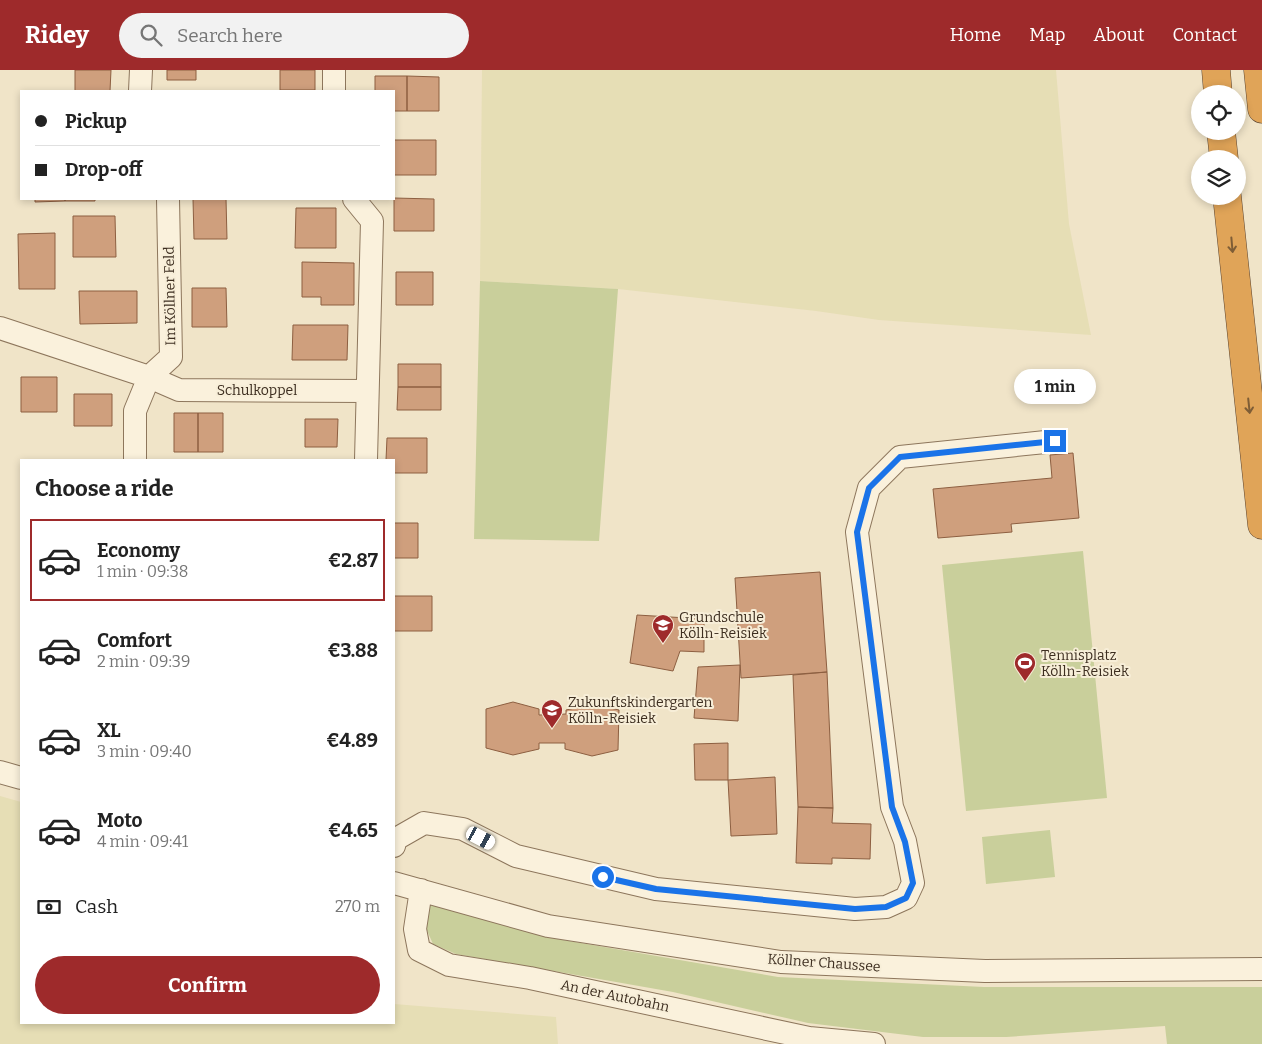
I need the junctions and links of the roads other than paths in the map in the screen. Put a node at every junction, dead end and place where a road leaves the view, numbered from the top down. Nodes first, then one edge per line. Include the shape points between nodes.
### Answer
1 (141, 70) edge
2 (334, 70) edge
3 (1216, 70) edge
4 (1258, 70) edge
5 (1217, 85) edge
6 (140, 90) edge
7 (334, 90) edge
8 (1262, 109) edge
9 (168, 200) edge
10 (355, 200) edge
11 (1228, 205) edge
12 (0, 328) edge
13 (149, 377) junction
14 (367, 391) junction
15 (1055, 441) dead end
16 (135, 459) edge
17 (366, 459) edge
18 (1262, 525) edge
19 (0, 772) edge
20 (20, 778) edge
21 (395, 842) edge
22 (395, 883) edge
23 (421, 890) junction
24 (1257, 969) edge
25 (874, 1044) edge

1 - 6 street
2 - 7 street
3 - 5 highway
4 - 8 highway
9 - 13 street, Im Köllner Feld via 171,357
10 - 14 street via 372,221
11 -> 18 highway
12 - 13 street
13 - 14 street, Schulkoppel via 179,390
13 - 16 street via 135,411
14 - 17 street
15 - 21 street via 900,457 869,488 857,532 892,807 905,842 913,883 906,898 886,907 855,909 656,889 516,856 463,829 424,823
19 - 20 street
22 - 23 street, Köllner Chaussee
23 - 24 street, Köllner Chaussee via 548,926 781,962 985,971
23 - 25 street, An der Autobahn via 415,929 419,950 449,965 530,978 809,1038

